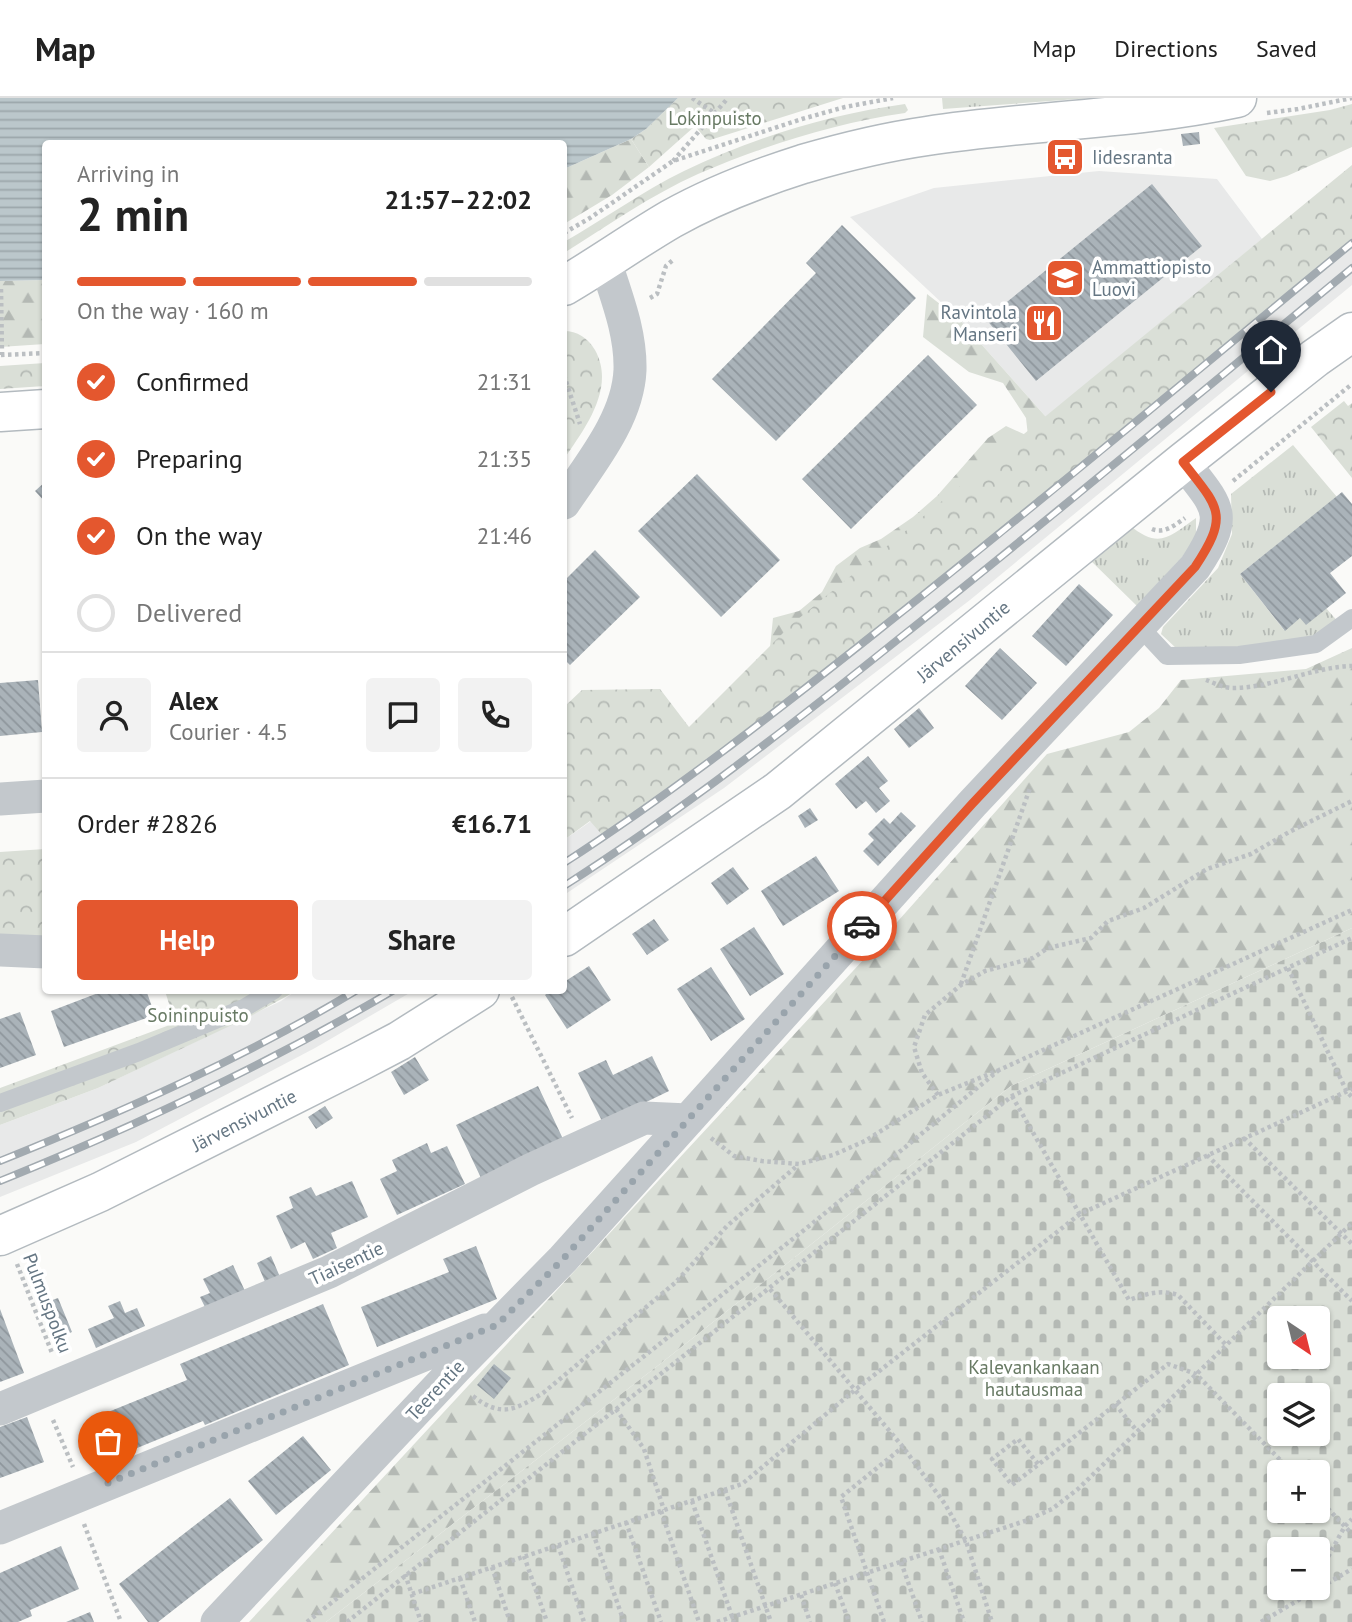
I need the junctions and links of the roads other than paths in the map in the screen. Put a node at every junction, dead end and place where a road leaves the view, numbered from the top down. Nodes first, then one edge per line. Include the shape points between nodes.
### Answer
1 (1246, 106) edge
2 (605, 261) junction
3 (567, 284) edge
4 (1352, 332) edge
5 (42, 409) edge
6 (0, 412) edge
7 (1183, 462) junction
8 (567, 498) edge
9 (1352, 618) edge
10 (1140, 627) junction
11 (42, 796) edge
12 (0, 799) edge
13 (567, 935) edge
14 (0, 950) edge
15 (42, 952) edge
16 (268, 994) edge
17 (474, 994) edge
18 (0, 1103) edge
19 (688, 1120) junction
20 (3, 1235) edge
21 (497, 1325) junction
22 (0, 1409) edge
23 (0, 1528) edge
24 (216, 1622) edge

1 - 2 street via 929,136 841,154 768,176 697,206
2 - 3 street
2 - 8 street via 622,314 629,382 622,408
4 - 7 street, Järvensivuntie
5 - 6 street
7 - 10 street, Teerentie via 1214,505 1217,528 1195,567
7 - 13 street, Järvensivuntie via 778,791
9 - 10 lane via 1316,644 1239,654 1167,656
10 - 19 street, Teerentie via 972,804
11 - 12 street
14 - 15 street
16 - 18 lane via 244,1009 139,1052
17 - 20 street, Järvensivuntie via 357,1063 100,1192
19 - 21 street, Teerentie
19 - 22 street, Tiaisentie via 644,1118 329,1272
21 - 23 street via 74,1484
21 - 24 street, Teerentie

